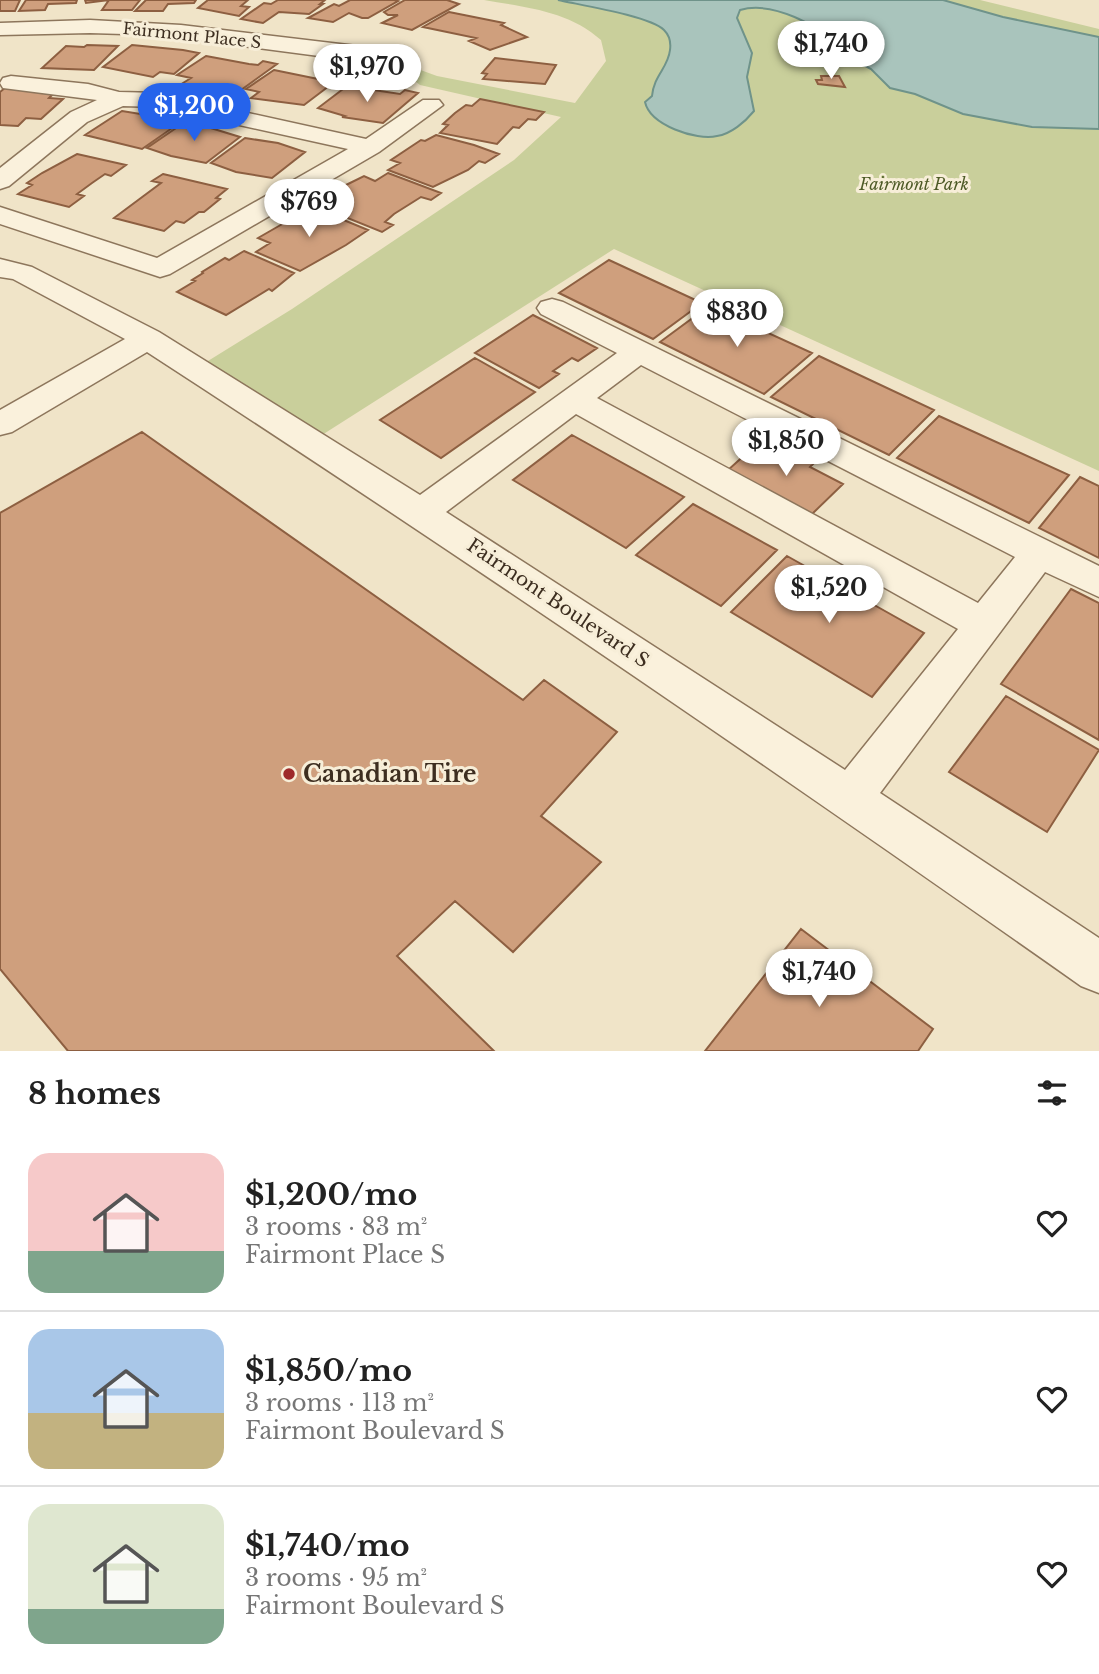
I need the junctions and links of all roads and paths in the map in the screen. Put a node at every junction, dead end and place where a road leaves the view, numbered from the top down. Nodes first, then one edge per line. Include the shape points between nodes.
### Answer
1 (0, 29) edge
2 (382, 56) dead end
3 (11, 83) dead end
4 (119, 99) junction
5 (431, 105) dead end
6 (370, 147) junction
7 (0, 181) edge
8 (0, 215) edge
9 (69, 237) junction
10 (11, 271) edge
11 (552, 308) dead end
12 (148, 339) junction
13 (639, 352) junction
14 (574, 400) junction
15 (0, 424) edge
16 (421, 512) junction
17 (1039, 553) junction
18 (1099, 583) edge
19 (984, 625) junction
20 (850, 798) junction
21 (1099, 968) edge

1 - 2 street, Fairmont Place S via 134,27 325,53
3 - 4 street
4 - 6 street via 158,100
4 - 7 street via 79,117
5 - 6 street
6 - 9 street via 160,268
8 - 9 street
9 - 10 street
10 - 12 street, Fairmont Boulevard S
11 - 13 street
12 - 15 street
12 - 16 street, Fairmont Boulevard S
13 - 14 street
13 - 17 street
14 - 16 street
14 - 19 street
16 - 20 street, Fairmont Boulevard S
17 - 18 street
17 - 19 street
19 - 20 street
20 - 21 street, Fairmont Boulevard S

